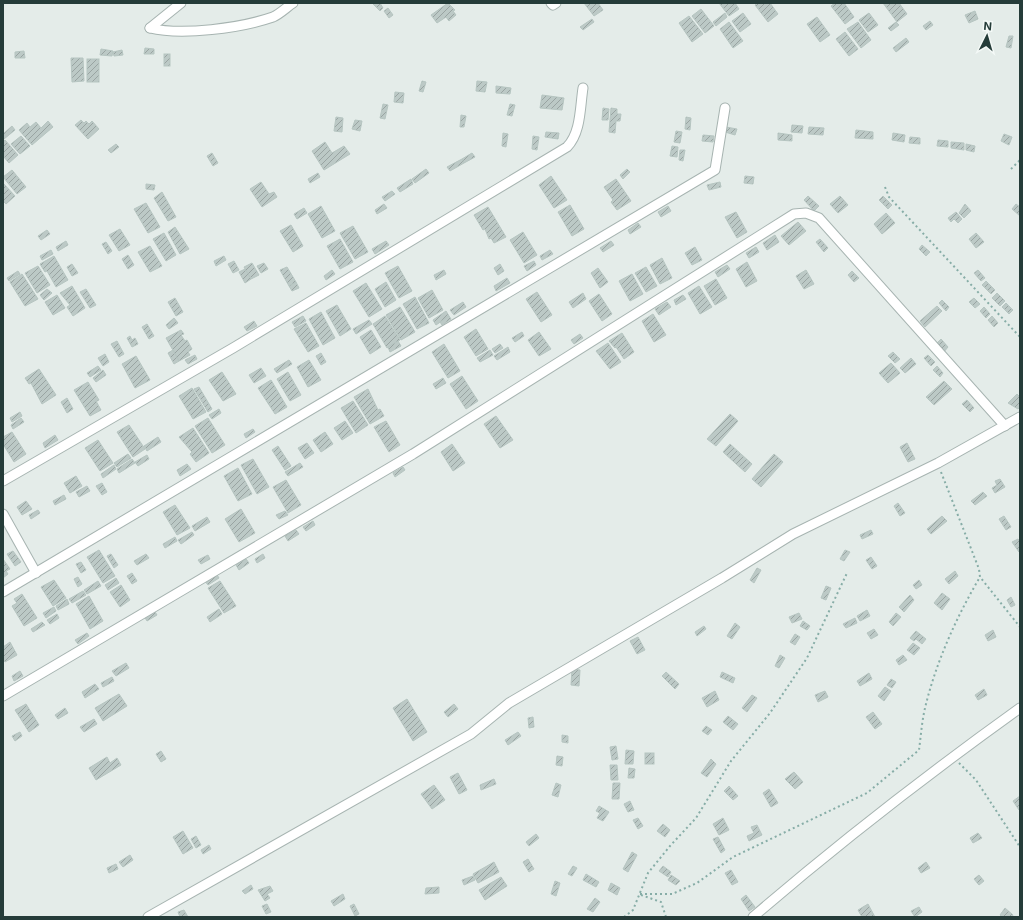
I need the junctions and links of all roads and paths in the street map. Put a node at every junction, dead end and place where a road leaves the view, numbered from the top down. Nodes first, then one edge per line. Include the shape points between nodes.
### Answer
1 (181, 3) edge
2 (293, 3) edge
3 (551, 3) edge
4 (556, 3) edge
5 (583, 88) dead end
6 (726, 108) dead end
7 (1020, 160) edge
8 (1011, 169) dead end
9 (885, 187) dead end
10 (1020, 337) edge
11 (1020, 418) edge
12 (1005, 426) junction
13 (938, 463) junction
14 (3, 481) edge
15 (3, 514) edge
16 (36, 573) junction
17 (847, 573) dead end
18 (980, 577) junction
19 (3, 592) edge
20 (1020, 627) edge
21 (3, 696) edge
22 (1020, 708) edge
23 (952, 757) junction
24 (1020, 847) edge
25 (640, 894) junction
26 (148, 917) edge
27 (624, 917) edge
28 (666, 917) edge
29 (753, 917) edge

1 - 2 street via 150,28 178,32 239,25 274,17
3 - 4 street via 553,6
5 - 14 street via 576,134 567,148 274,324
6 - 16 street via 715,170
7 - 8 path
9 - 10 path via 889,197
11 - 12 street
12 - 13 street
12 - 21 street via 819,218 806,213 794,214 413,454
13 - 18 path
13 - 26 street via 792,534 509,703 471,734
15 - 16 street
16 - 19 street
17 - 25 path via 807,658 770,714 731,761 696,818 648,873
18 - 20 path
18 - 25 path via 941,656 925,705 919,750 867,793 733,857 697,883 672,894
22 - 23 street
23 - 24 path via 976,780
23 - 29 street via 842,841
25 - 27 path via 633,910
25 - 28 path via 661,902

